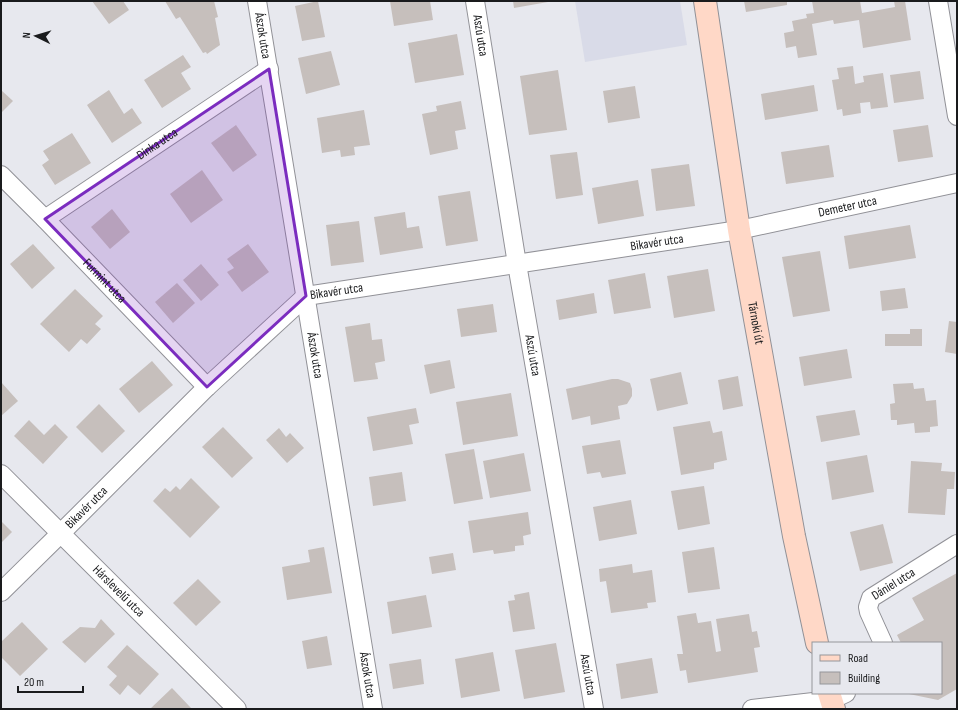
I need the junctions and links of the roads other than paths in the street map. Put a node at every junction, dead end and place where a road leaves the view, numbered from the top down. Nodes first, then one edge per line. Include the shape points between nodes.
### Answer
1 (257, 1) edge
2 (475, 1) edge
3 (705, 1) edge
4 (938, 1) edge
5 (269, 69) junction
6 (957, 116) edge
7 (1, 175) edge
8 (957, 183) edge
9 (45, 219) junction
10 (739, 230) junction
11 (517, 264) junction
12 (306, 296) junction
13 (207, 387) junction
14 (1, 474) edge
15 (60, 534) junction
16 (957, 544) edge
17 (1, 592) edge
18 (817, 642) edge
19 (883, 642) edge
20 (835, 699) edge
21 (236, 709) edge
22 (373, 709) edge
23 (594, 709) edge
24 (752, 709) edge

1 - 5 street, Ászok utca
2 - 11 street, Aszú utca
3 - 10 street, Tárnoki út
4 - 6 street
5 - 9 street, Dinka utca
5 - 12 street, Ászok utca
7 - 9 street, Furmint utca
8 - 10 street, Demeter utca
9 - 13 street, Furmint utca
10 - 11 street, Bikavér utca
10 - 18 street, Tárnoki út via 794,536
11 - 12 street, Bikavér utca
11 - 23 street, Aszú utca
12 - 13 street, Bikavér utca
12 - 22 street, Ászok utca
13 - 15 street, Bikavér utca
14 - 15 street, Hárslevelű utca
15 - 17 street, Bikavér utca
15 - 21 street, Hárslevelű utca
16 - 19 street, Dániel utca via 869,602 869,612
20 - 24 street

